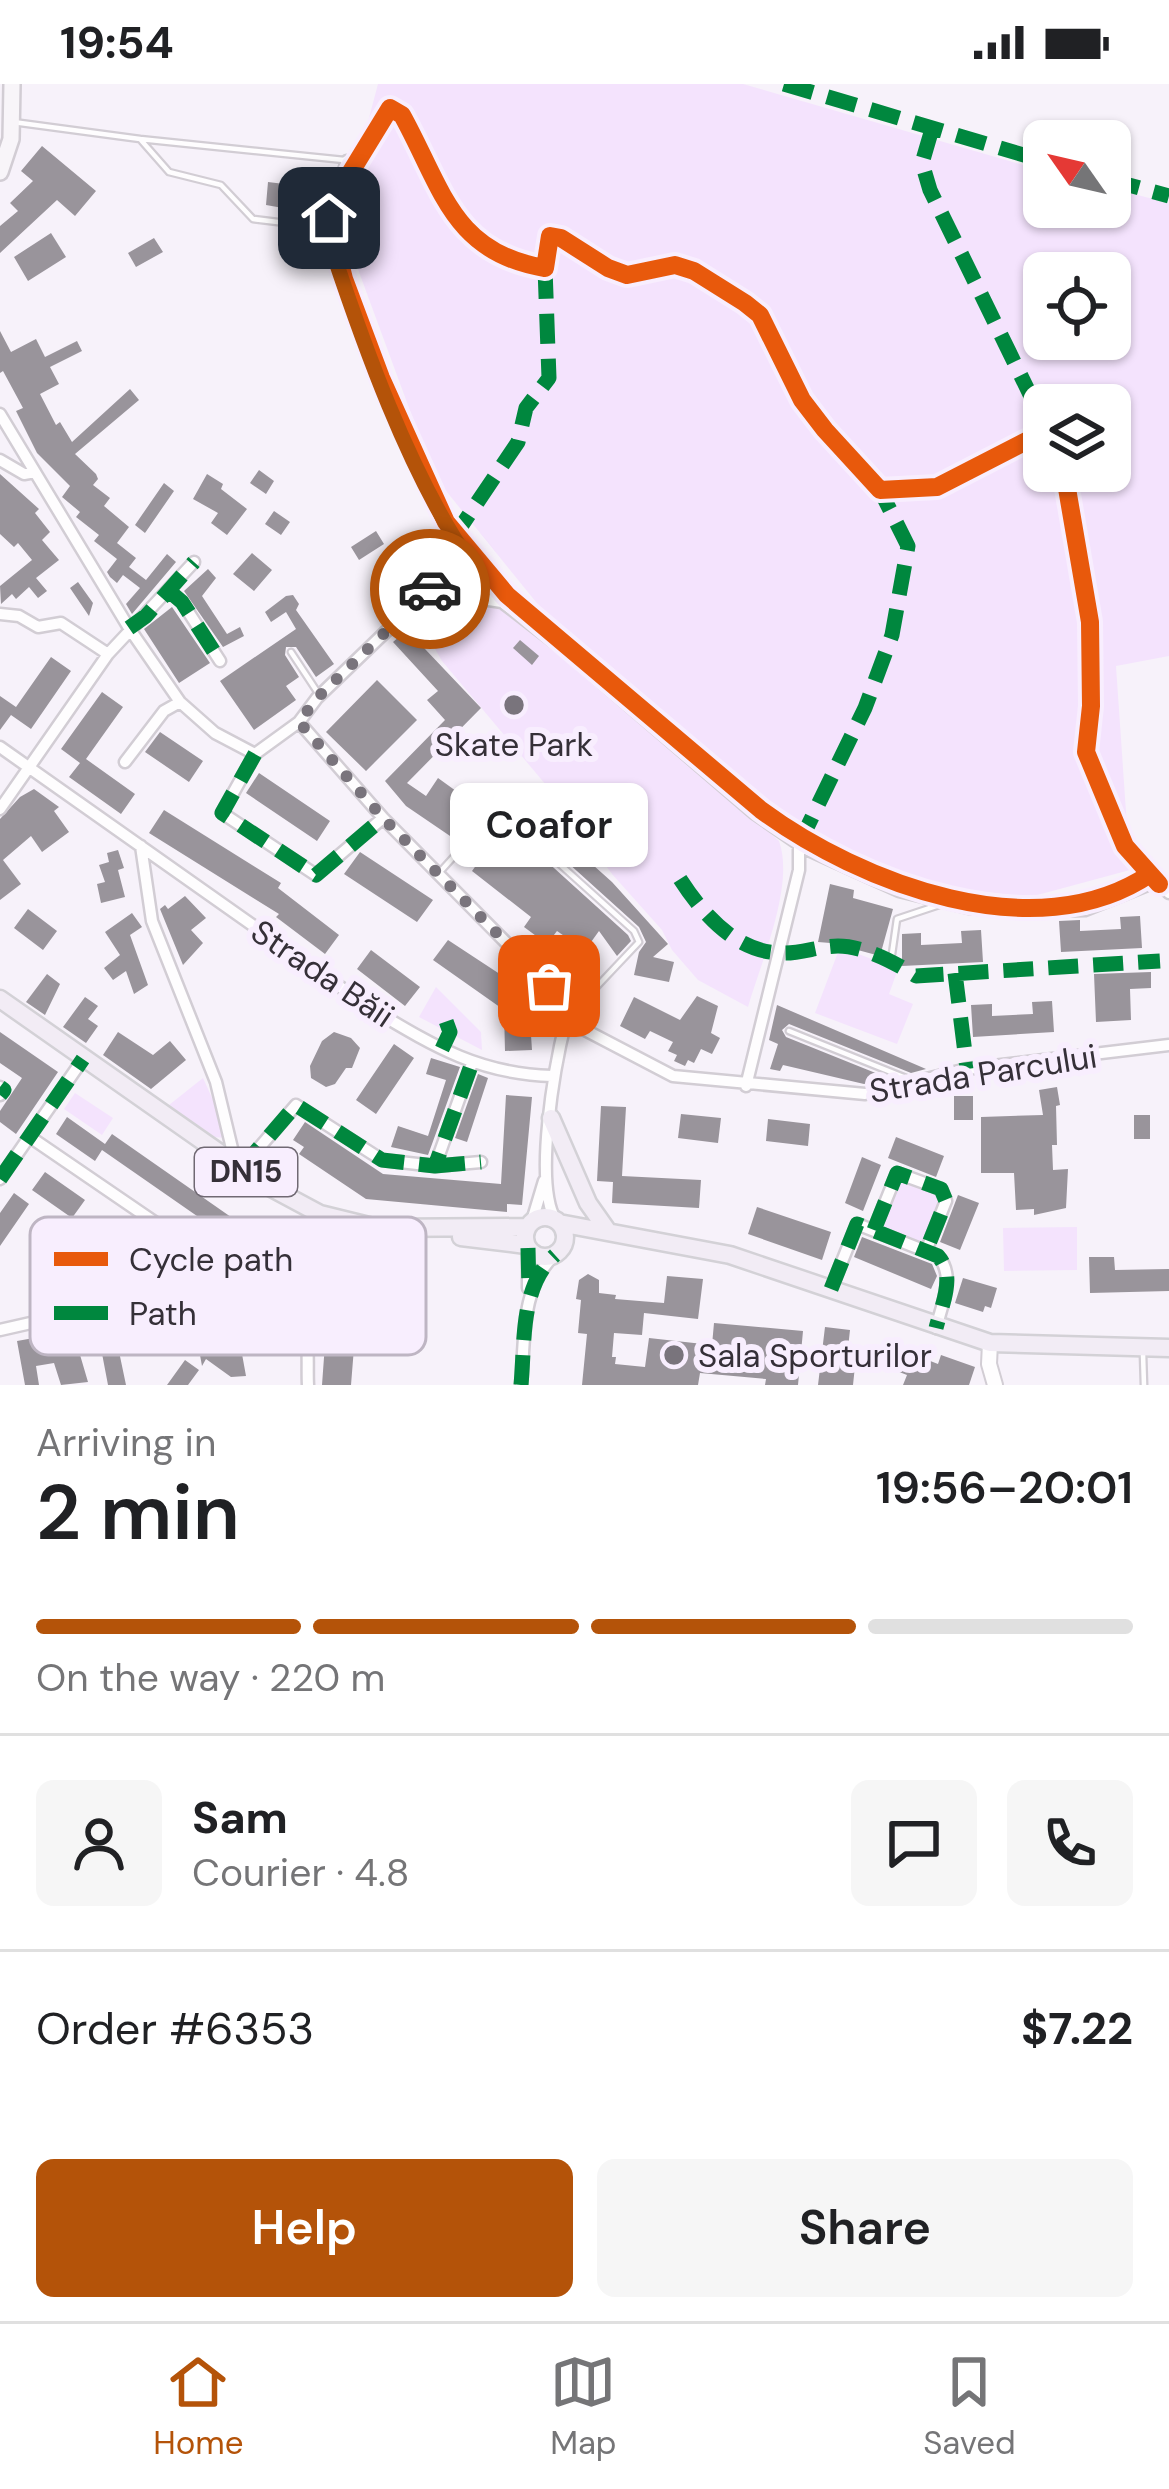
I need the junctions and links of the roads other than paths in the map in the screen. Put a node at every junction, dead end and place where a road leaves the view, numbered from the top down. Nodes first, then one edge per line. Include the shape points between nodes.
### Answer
1 (12, 84) edge
2 (11, 122) junction
3 (140, 139) junction
4 (347, 161) joint
5 (0, 172) edge
6 (286, 223) dead end
7 (0, 414) edge
8 (0, 460) edge
9 (35, 472) junction
10 (194, 562) dead end
11 (470, 562) junction
12 (169, 591) junction
13 (428, 591) junction
14 (502, 602) junction
15 (0, 614) edge
16 (129, 628) junction
17 (291, 652) dead end
18 (108, 654) junction
19 (220, 661) dead end
20 (317, 698) junction
21 (180, 702) junction
22 (299, 722) junction
23 (0, 747) edge
24 (255, 754) junction
25 (125, 762) dead end
26 (30, 768) junction
27 (0, 809) edge
28 (383, 818) junction
29 (799, 844) junction
30 (141, 846) junction
31 (439, 873) junction
32 (1169, 892) edge
33 (948, 903) junction
34 (891, 961) dead end
35 (0, 999) edge
36 (566, 1020) junction
37 (788, 1031) dead end
38 (1169, 1045) edge
39 (82, 1059) junction
40 (472, 1063) junction
41 (552, 1076) junction
42 (916, 1082) junction
43 (746, 1086) junction
44 (551, 1118) junction
45 (30, 1137) junction
46 (481, 1162) dead end
47 (5, 1164) edge
48 (236, 1165) junction
49 (436, 1166) junction
50 (546, 1178) junction
51 (0, 1179) edge
52 (147, 1217) edge
53 (332, 1217) edge
54 (558, 1222) junction
55 (426, 1229) edge
56 (607, 1230) junction
57 (874, 1230) junction
58 (528, 1235) junction
59 (636, 1236) junction
60 (926, 1251) junction
61 (556, 1254) junction
62 (831, 1289) junction
63 (530, 1297) junction
64 (30, 1323) edge
65 (936, 1328) junction
66 (0, 1330) edge
67 (990, 1343) junction
68 (1143, 1348) junction
69 (1169, 1348) edge
70 (307, 1355) edge
71 (308, 1385) edge
72 (520, 1385) edge
73 (995, 1385) edge
74 (1144, 1385) edge

1 - 2 main road
2 - 3 lane
2 - 5 main road
3 - 4 lane
3 - 6 lane via 169,172 221,185 253,219
4 - 11 street via 328,238 374,366 445,526
7 - 9 street
8 - 9 street
9 - 16 street
10 - 12 street
11 - 13 street
11 - 14 street
12 - 16 street
12 - 19 street
13 - 14 street
13 - 20 street
14 - 29 street
15 - 18 street via 38,627 61,623
16 - 18 street
16 - 21 street
17 - 20 lane
18 - 26 street
20 - 22 street
21 - 24 street
21 - 25 street
22 - 24 street
22 - 28 street, Strada Parcului
23 - 26 street, Strada Băii
24 - 28 street via 222,813 316,875
26 - 27 street
26 - 30 street, Strada Băii
28 - 31 street, Strada Parcului
29 - 33 street via 898,891
29 - 43 street
30 - 40 street, Strada Băii via 370,1008
30 - 48 street via 152,921 216,1082
31 - 36 street, Strada Parcului via 549,986
31 - 36 lane via 477,830 499,819 514,823 634,932 639,942
32 - 33 street via 1150,884 1084,910
33 - 34 lane via 896,919
35 - 39 main road, DN15
36 - 41 street
36 - 43 street, Strada Parcului via 673,1076
37 - 42 lane
38 - 42 street, Strada Parcului
39 - 45 street
39 - 48 main road, DN15
40 - 41 street, Strada Băii
40 - 49 street
41 - 44 street
42 - 43 street, Strada Parcului via 865,1094
44 - 50 street
44 - 56 main road
45 - 47 street
45 - 52 street
46 - 49 street
47 - 51 street
48 - 49 street via 296,1105 382,1160
48 - 53 main road, DN15
50 - 54 street
50 - 58 street
54 - 56 main road, DN15
54 - 58 main road, DN15 via 544,1217
54 - 61 main road via 564,1242
55 - 58 main road, DN15
56 - 59 main road, DN15
57 - 60 street
57 - 60 street via 897,1173 941,1189 946,1201
57 - 62 street via 857,1224
58 - 61 main road, DN15 via 543,1257
58 - 63 street
59 - 61 main road, DN15 via 575,1243
59 - 62 main road, DN15 via 730,1255
60 - 65 street via 947,1266
61 - 63 street
62 - 65 main road, DN15
63 - 72 street
64 - 66 street
65 - 67 main road, DN15
67 - 68 main road, DN15
67 - 73 street
68 - 69 main road, DN15
68 - 74 lane
70 - 71 street

